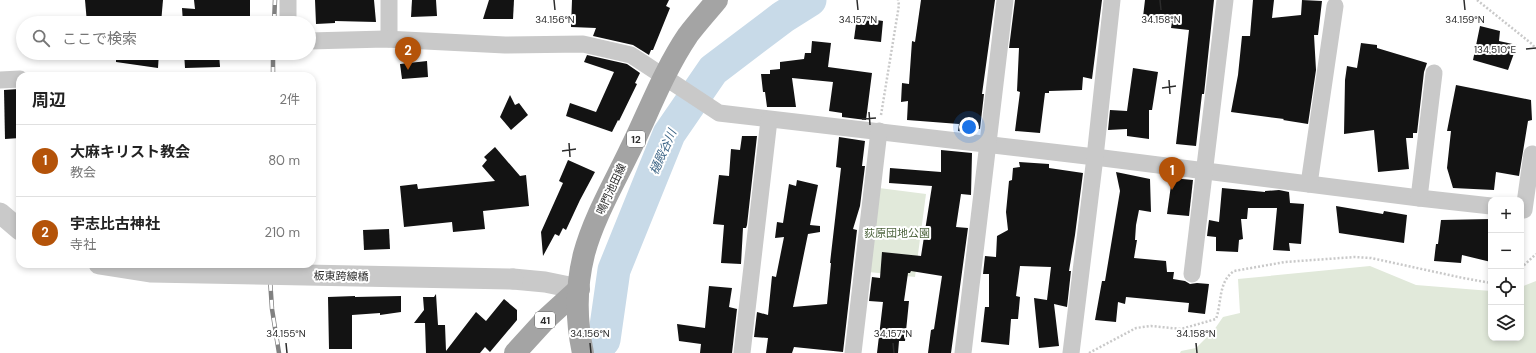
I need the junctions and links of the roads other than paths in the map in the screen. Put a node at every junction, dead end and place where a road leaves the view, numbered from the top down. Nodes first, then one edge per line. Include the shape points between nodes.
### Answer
1 (288, 0) edge
2 (389, 0) edge
3 (717, 0) edge
4 (1005, 0) edge
5 (1112, 0) edge
6 (1226, 0) edge
7 (1335, 6) dead end
8 (288, 16) edge
9 (389, 39) junction
10 (316, 42) edge
11 (1434, 73) dead end
12 (0, 80) edge
13 (16, 80) edge
14 (671, 81) junction
15 (769, 120) junction
16 (879, 131) junction
17 (987, 144) junction
18 (1532, 154) dead end
19 (1095, 157) junction
20 (1204, 171) junction
21 (1310, 184) junction
22 (1419, 198) junction
23 (1488, 206) edge
24 (1524, 210) edge
25 (0, 213) edge
26 (16, 228) edge
27 (120, 268) edge
28 (1192, 274) dead end
29 (579, 289) junction
30 (582, 348) edge
31 (515, 353) edge
32 (742, 353) edge
33 (853, 353) edge
34 (963, 353) edge
35 (1071, 353) edge

1 - 8 street
2 - 9 street
3 - 14 main road, 鳴門池田線 / 12 via 688,34
4 - 17 street
5 - 19 street
6 - 20 street
7 - 21 street
9 - 10 street
9 - 14 street via 505,45 583,44 631,55
11 - 22 street
12 - 13 street
14 - 15 street via 719,113
14 - 29 main road, 鳴門池田線 / 12 via 600,211 584,254
15 - 16 street
15 - 32 street
16 - 17 street
16 - 33 street
17 - 19 street
17 - 34 street
18 - 24 street
19 - 20 street
19 - 35 street
20 - 21 street
20 - 28 street
21 - 22 street
22 - 23 street
25 - 26 street
27 - 29 street, 板東跨線橋, bridge via 150,272 513,279
29 - 30 main road, 鳴門池田線 / 12 via 577,315
29 - 31 main road, 41 via 546,319

